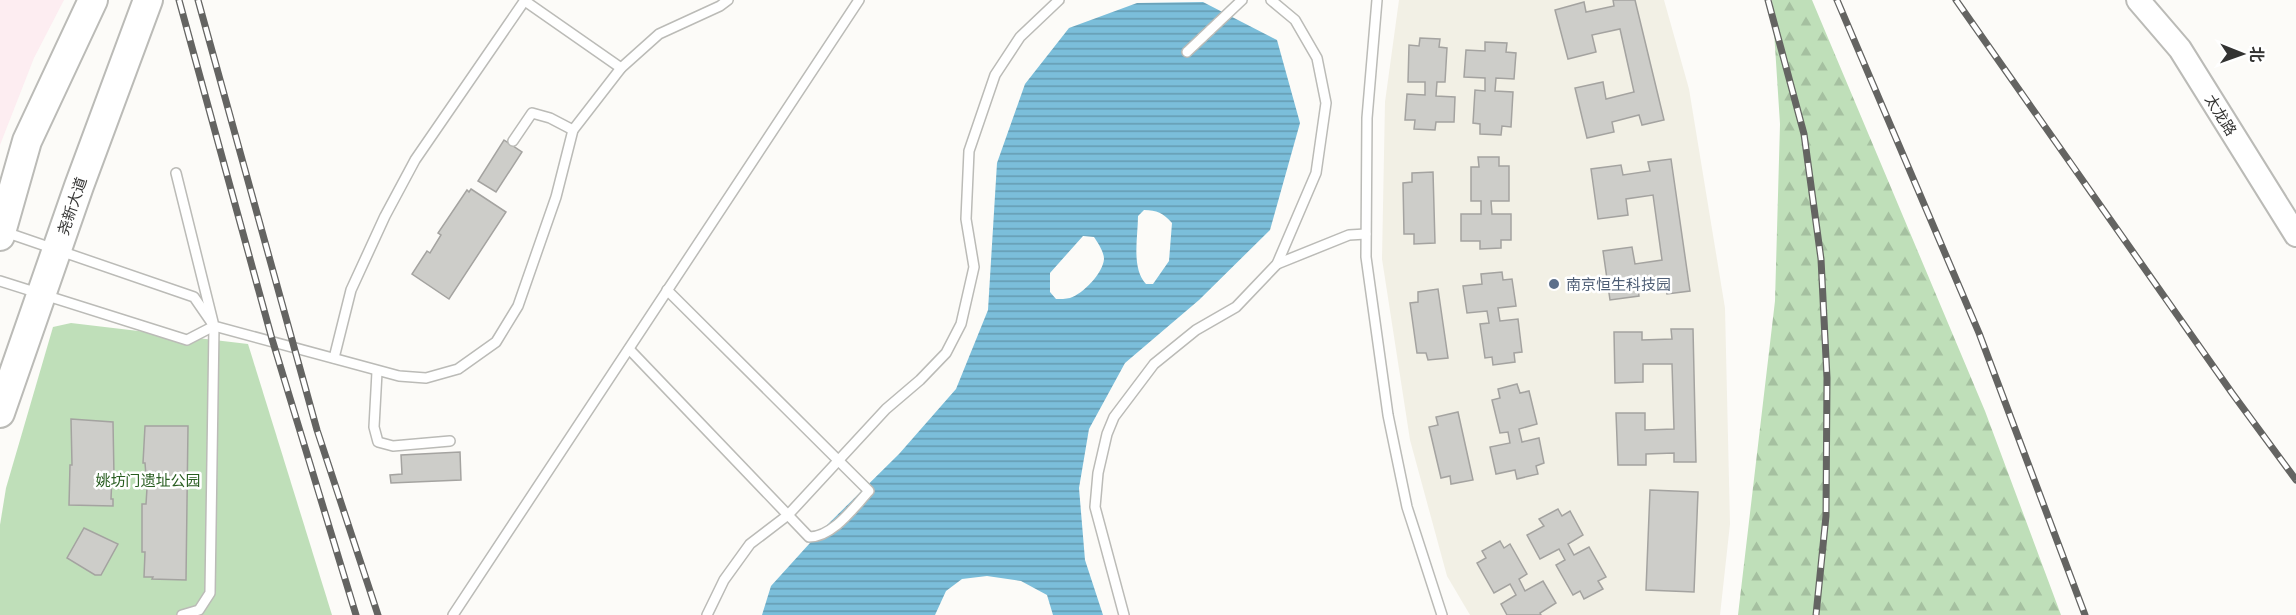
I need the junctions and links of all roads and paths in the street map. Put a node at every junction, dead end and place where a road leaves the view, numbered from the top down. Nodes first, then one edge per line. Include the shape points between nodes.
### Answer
1 (93, 0) edge
2 (148, 0) edge
3 (728, 0) edge
4 (859, 0) edge
5 (1059, 0) edge
6 (1242, 0) edge
7 (1271, 0) edge
8 (1377, 0) edge
9 (2138, 0) edge
10 (525, 1) edge
11 (1186, 52) dead end
12 (621, 68) junction
13 (573, 130) junction
14 (513, 141) dead end
15 (176, 173) dead end
16 (0, 232) edge
17 (1366, 234) junction
18 (2296, 235) edge
19 (56, 251) junction
20 (1277, 264) junction
21 (0, 281) edge
22 (667, 290) junction
23 (41, 294) junction
24 (213, 326) junction
25 (629, 349) junction
26 (334, 358) junction
27 (378, 372) junction
28 (0, 412) edge
29 (450, 441) dead end
30 (839, 462) junction
31 (788, 515) junction
32 (182, 615) edge
33 (453, 615) edge
34 (707, 615) edge
35 (1124, 615) edge
36 (1442, 615) edge

1 - 16 main road via 27,141
2 - 19 main road, 尧新大道
3 - 12 lane via 660,34
4 - 22 lane
5 - 30 lane via 1020,37 995,75 969,151 966,219 974,267 961,324 946,352 886,409
6 - 11 lane
7 - 20 lane via 1295,20 1317,58 1326,103 1316,173
8 - 17 lane via 1367,118
9 - 18 street, 太龙路 via 2180,49
10 - 12 lane
10 - 26 lane via 415,160 385,216 351,291
12 - 13 lane
13 - 14 lane via 532,113
13 - 27 lane via 556,197 518,306 496,342 458,369 426,378
15 - 24 lane
16 - 19 lane
17 - 20 lane via 1349,235
17 - 36 lane via 1390,426 1407,507
19 - 23 main road, 尧新大道
19 - 24 lane via 194,297
20 - 35 lane via 1236,307 1196,330 1154,364 1114,417 1098,473 1095,507
21 - 23 lane
22 - 25 lane
22 - 30 lane
23 - 24 lane via 187,340
23 - 28 main road, 尧新大道
24 - 26 lane
24 - 32 lane via 210,593 200,610
25 - 31 lane
25 - 33 lane
26 - 27 lane
27 - 29 lane via 374,427 378,442 393,446
30 - 31 lane
30 - 31 lane via 869,491 847,514 816,537 808,537
31 - 34 lane via 750,544 724,580

